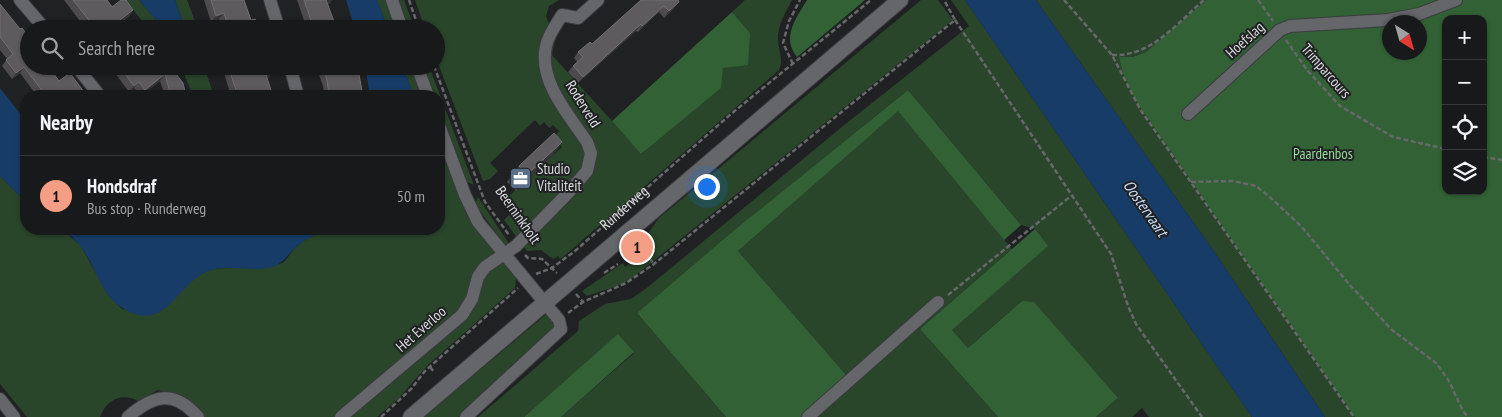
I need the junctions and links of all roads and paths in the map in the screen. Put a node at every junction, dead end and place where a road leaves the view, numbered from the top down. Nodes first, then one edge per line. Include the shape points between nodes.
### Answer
1 (20, 0) edge
2 (270, 0) edge
3 (392, 0) edge
4 (408, 0) edge
5 (598, 0) edge
6 (800, 0) edge
7 (871, 0) edge
8 (900, 0) edge
9 (944, 0) edge
10 (1064, 0) edge
11 (1204, 0) edge
12 (1258, 0) edge
13 (1456, 0) edge
14 (37, 20) edge
15 (276, 20) edge
16 (399, 20) edge
17 (416, 20) edge
18 (955, 20) junction
19 (1280, 30) junction
20 (1112, 55) junction
21 (793, 64) junction
22 (83, 75) edge
23 (292, 75) edge
24 (420, 75) edge
25 (437, 75) edge
26 (95, 90) edge
27 (296, 90) edge
28 (426, 90) edge
29 (443, 90) edge
30 (445, 95) edge
31 (1188, 114) dead end
32 (445, 141) edge
33 (1442, 148) edge
34 (1487, 158) edge
35 (1502, 160) edge
36 (1190, 182) junction
37 (1071, 196) junction
38 (516, 246) junction
39 (640, 247) dead end
40 (505, 255) junction
41 (654, 264) junction
42 (552, 268) junction
43 (527, 280) junction
44 (568, 285) junction
45 (583, 302) junction
46 (938, 302) joint
47 (546, 304) junction
48 (558, 320) junction
49 (430, 367) junction
50 (434, 372) dead end
51 (0, 399) edge
52 (14, 417) edge
53 (128, 417) edge
54 (198, 417) edge
55 (341, 417) edge
56 (382, 417) edge
57 (411, 417) edge
58 (466, 417) edge
59 (808, 417) edge
60 (1202, 417) edge
61 (1354, 417) edge
62 (1468, 417) edge

1 - 14 street
2 - 15 street
3 - 16 street
4 - 17 path
5 - 38 street, Roderveld via 578,18 562,15 546,44 544,61 549,80 587,142 591,153 587,171
6 - 21 path via 789,21 783,43
7 - 21 path, Runderweg
8 - 44 street, Runderweg
9 - 18 path
10 - 20 path
11 - 20 path via 1148,48 1134,54
12 - 19 path, Trimparcours
13 - 19 street, Hoefslag via 1419,14 1388,20 1307,24
18 - 37 path
18 - 41 path
19 - 31 street, Hoefslag
19 - 33 path, Trimparcours via 1307,70 1340,106 1393,137
20 - 36 path via 1134,100
21 - 42 path, Runderweg
22 - 26 street
23 - 27 street
24 - 28 street
25 - 29 path, Beerninkholt
30 - 38 path, Beerninkholt via 485,202
32 - 40 street via 478,222
34 - 35 path
36 - 61 path
36 - 62 path via 1234,181 1256,186 1272,199 1302,227 1392,330 1436,363 1450,381
37 - 46 path
37 - 60 path via 1111,254 1136,324
38 - 40 street, Roderveld
38 - 42 path, Beerninkholt via 528,258 542,258
39 - 41 path
40 - 43 street
40 - 55 street, Het Everloo via 485,267 462,315
41 - 45 path via 626,283
42 - 43 path, Runderweg
42 - 44 path, Beerninkholt
43 - 47 street
43 - 49 path, Runderweg
44 - 45 path, Beerninkholt
44 - 47 street, Runderweg
45 - 48 path
46 - 59 street
47 - 48 street
47 - 57 street, Runderweg
48 - 58 street via 561,329
49 - 50 path
49 - 56 path, Runderweg
51 - 52 street
53 - 54 street via 154,398 187,404

